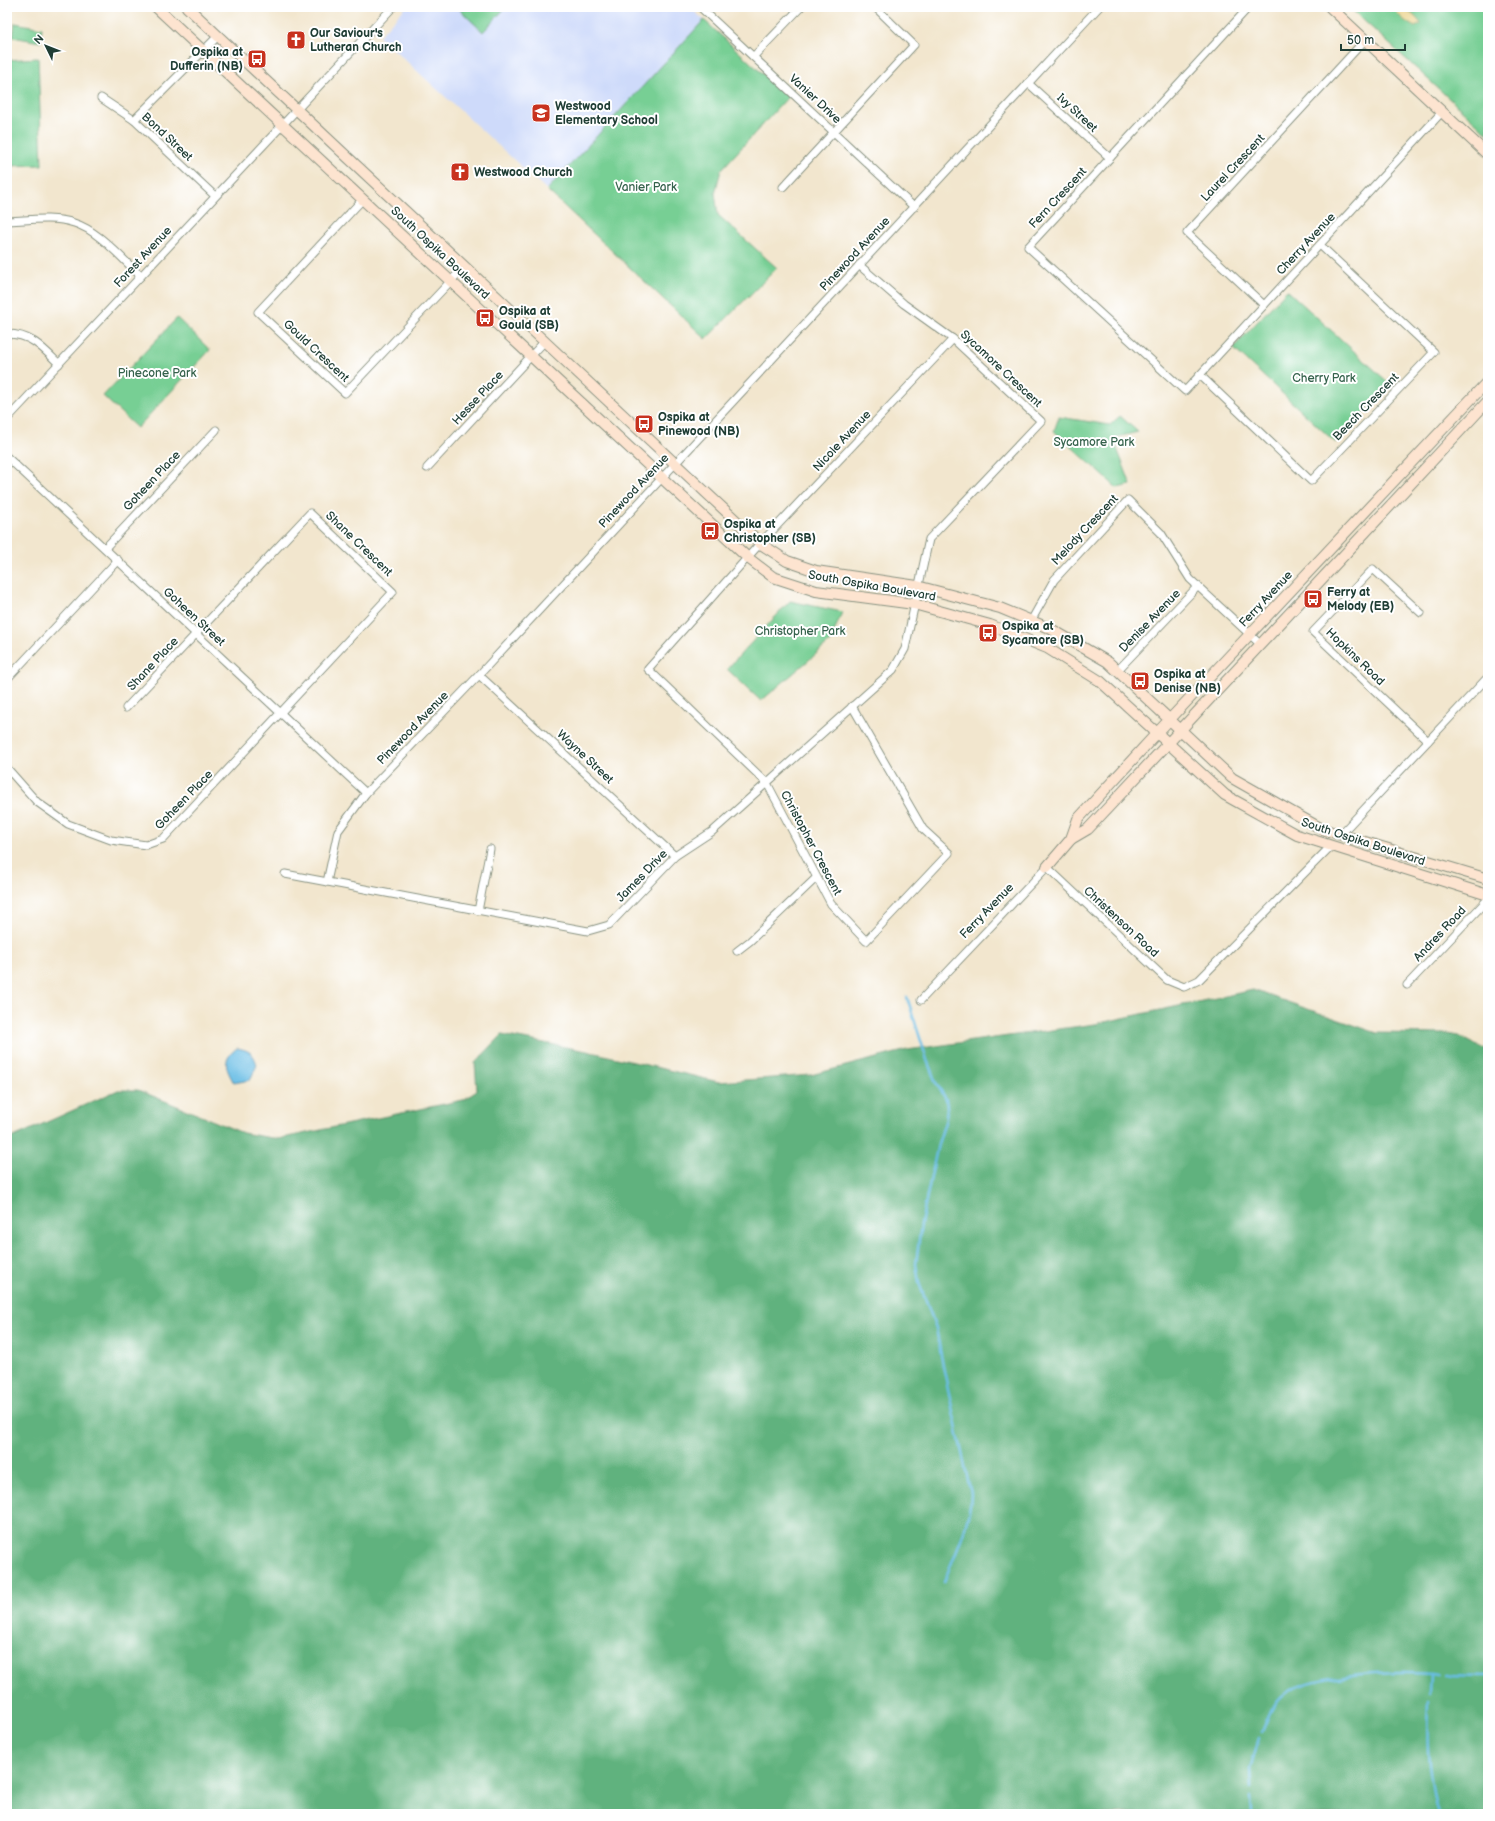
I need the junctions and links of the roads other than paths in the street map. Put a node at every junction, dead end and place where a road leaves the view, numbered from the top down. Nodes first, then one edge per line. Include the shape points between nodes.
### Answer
1 (156, 7) edge
2 (187, 7) edge
3 (393, 7) edge
4 (700, 7) edge
5 (801, 7) edge
6 (874, 7) edge
7 (1099, 7) edge
8 (1249, 7) edge
9 (1330, 7) edge
10 (218, 36) junction
11 (1365, 40) junction
12 (203, 50) junction
13 (754, 56) junction
14 (1028, 83) junction
15 (101, 98) dead end
16 (297, 110) junction
17 (1442, 112) junction
18 (134, 120) junction
19 (283, 124) junction
20 (834, 133) junction
21 (1488, 155) edge
22 (1110, 158) junction
23 (783, 187) dead end
24 (215, 196) junction
25 (363, 199) junction
26 (914, 207) junction
27 (7, 221) edge
28 (1320, 245) junction
29 (859, 265) junction
30 (464, 267) junction
31 (141, 276) junction
32 (451, 281) junction
33 (1264, 305) junction
34 (7, 334) edge
35 (953, 339) junction
36 (544, 342) junction
37 (531, 356) junction
38 (59, 364) junction
39 (1200, 375) junction
40 (1488, 381) edge
41 (1186, 391) joint
42 (1488, 401) edge
43 (7, 419) edge
44 (216, 430) dead end
45 (7, 457) edge
46 (674, 464) junction
47 (427, 468) dead end
48 (662, 478) junction
49 (760, 544) junction
50 (105, 548) junction
51 (748, 558) junction
52 (118, 560) junction
53 (918, 586) junction
54 (1198, 586) junction
55 (914, 604) junction
56 (1421, 613) dead end
57 (1031, 621) junction
58 (196, 634) junction
59 (1250, 635) junction
60 (1260, 644) junction
61 (1117, 671) junction
62 (480, 675) junction
63 (1488, 677) edge
64 (7, 679) edge
65 (852, 706) junction
66 (126, 708) dead end
67 (280, 714) junction
68 (1169, 719) junction
69 (1180, 730) junction
70 (1157, 733) junction
71 (1428, 742) junction
72 (1168, 743) junction
73 (7, 768) edge
74 (767, 783) junction
75 (366, 793) junction
76 (1341, 834) junction
77 (1071, 839) junction
78 (1330, 847) junction
79 (490, 849) dead end
80 (675, 856) junction
81 (1047, 867) junction
82 (285, 874) dead end
83 (816, 878) junction
84 (1488, 879) edge
85 (327, 882) junction
86 (1488, 895) edge
87 (1488, 899) edge
88 (478, 911) junction
89 (737, 951) dead end
90 (1407, 985) dead end
91 (920, 1000) dead end

1 - 12 main road, South Ospika Boulevard
2 - 10 main road, South Ospika Boulevard
3 - 16 street, Forest Avenue
4 - 13 street, Vanier Drive
5 - 13 street
6 - 20 street via 914,45
7 - 14 street, Pinewood Avenue
8 - 22 street, Fern Crescent
9 - 11 main road
10 - 12 street
10 - 16 main road, South Ospika Boulevard
11 - 17 main road
11 - 33 street, Laurel Crescent via 1187,233
12 - 18 street
12 - 19 main road, South Ospika Boulevard
13 - 20 street, Vanier Drive
14 - 22 street, Ivy Street
14 - 26 street, Pinewood Avenue
15 - 18 street, Bond Street
16 - 19 street, Forest Avenue
16 - 30 main road, South Ospika Boulevard
17 - 21 main road
17 - 28 street, Cherry Avenue
18 - 24 street, Bond Street
19 - 24 street, Forest Avenue
19 - 25 main road, South Ospika Boulevard
20 - 23 street
20 - 26 street, Vanier Drive
22 - 41 street, Fern Crescent via 1028,247
24 - 31 street, Forest Avenue
25 - 32 main road, South Ospika Boulevard
25 - 32 street, Gould Crescent via 258,312 327,377 345,393
26 - 29 street, Pinewood Avenue
27 - 31 street via 74,222 89,229
28 - 33 street, Cherry Avenue
28 - 39 street, Beech Crescent via 1434,352 1311,480
29 - 35 street, Sycamore Crescent via 904,304
29 - 46 street, Pinewood Avenue
30 - 32 street, Gould Crescent
30 - 36 main road, South Ospika Boulevard
31 - 38 street, Forest Avenue
32 - 37 main road, South Ospika Boulevard
33 - 39 street, Cherry Avenue
34 - 38 street via 19,334 38,344
35 - 49 street, Nicole Avenue
35 - 53 street, Sycamore Crescent via 1041,421 929,539
36 - 37 street, Hesse Place
36 - 46 main road, South Ospika Boulevard
37 - 47 street, Hesse Place
37 - 48 main road, South Ospika Boulevard
38 - 43 street, Forest Avenue
39 - 41 street, Cherry Avenue
40 - 59 main road, Ferry Avenue
42 - 60 main road, Ferry Avenue
44 - 50 street, Goheen Place
45 - 50 street, Goheen Street
46 - 48 street, Pinewood Avenue
46 - 49 main road, South Ospika Boulevard
48 - 51 main road, South Ospika Boulevard
48 - 62 street, Pinewood Avenue
49 - 51 street, Nicole Avenue
49 - 53 main road, South Ospika Boulevard via 787,561 816,571
50 - 52 street, Goheen Street
51 - 55 main road, South Ospika Boulevard via 773,577 816,591
51 - 74 street, Christopher Crescent via 648,669
52 - 58 street, Goheen Street
52 - 64 street
53 - 55 street, Sycamore Crescent
53 - 57 main road, South Ospika Boulevard via 1000,608
54 - 57 street, Melody Crescent via 1190,579 1161,533 1128,500 1054,580
54 - 59 street, Melody Crescent
54 - 61 street, Denise Avenue
55 - 65 street, James Drive via 904,648 893,670
55 - 70 main road, South Ospika Boulevard via 990,625 1046,648 1100,681
56 - 71 street, Hopkins Road via 1374,569 1312,632
57 - 61 main road, South Ospika Boulevard via 1051,629 1108,662
58 - 66 street, Shane Place
58 - 67 street, Goheen Street
58 - 67 street, Shane Crescent via 310,513 393,592
59 - 60 street, Melody Crescent
59 - 68 main road, Ferry Avenue
60 - 69 main road, Ferry Avenue
61 - 68 main road, South Ospika Boulevard
62 - 75 street, Pinewood Avenue
62 - 80 street, Wayne Street
63 - 71 street
65 - 74 street, James Drive
65 - 83 street, Christopher Crescent via 923,829 949,853 866,941 831,904
67 - 73 street, Goheen Place via 163,839 146,845 111,840 68,824 37,802
67 - 75 street, Goheen Street
68 - 69 main road, South Ospika Boulevard
68 - 70 main road, Ferry Avenue
69 - 72 main road, Ferry Avenue
69 - 76 main road, South Ospika Boulevard via 1232,778 1322,829
70 - 72 main road, South Ospika Boulevard
70 - 77 main road, Ferry Avenue via 1078,819
71 - 76 street
72 - 77 main road, Ferry Avenue via 1088,829
72 - 78 main road, South Ospika Boulevard via 1225,795 1297,835
74 - 80 street, James Drive via 713,831
74 - 83 street, Christopher Crescent
75 - 85 street, Pinewood Avenue via 338,831
76 - 84 main road, South Ospika Boulevard
77 - 81 main road, Ferry Avenue
78 - 81 street, Christenson Road via 1199,980 1184,987 1167,980
78 - 86 main road, South Ospika Boulevard
79 - 88 street
80 - 88 street, James Drive via 609,925 588,931
81 - 91 street, Ferry Avenue
82 - 85 street, James Drive
83 - 89 street
85 - 88 street, James Drive
87 - 90 street, Andres Road

